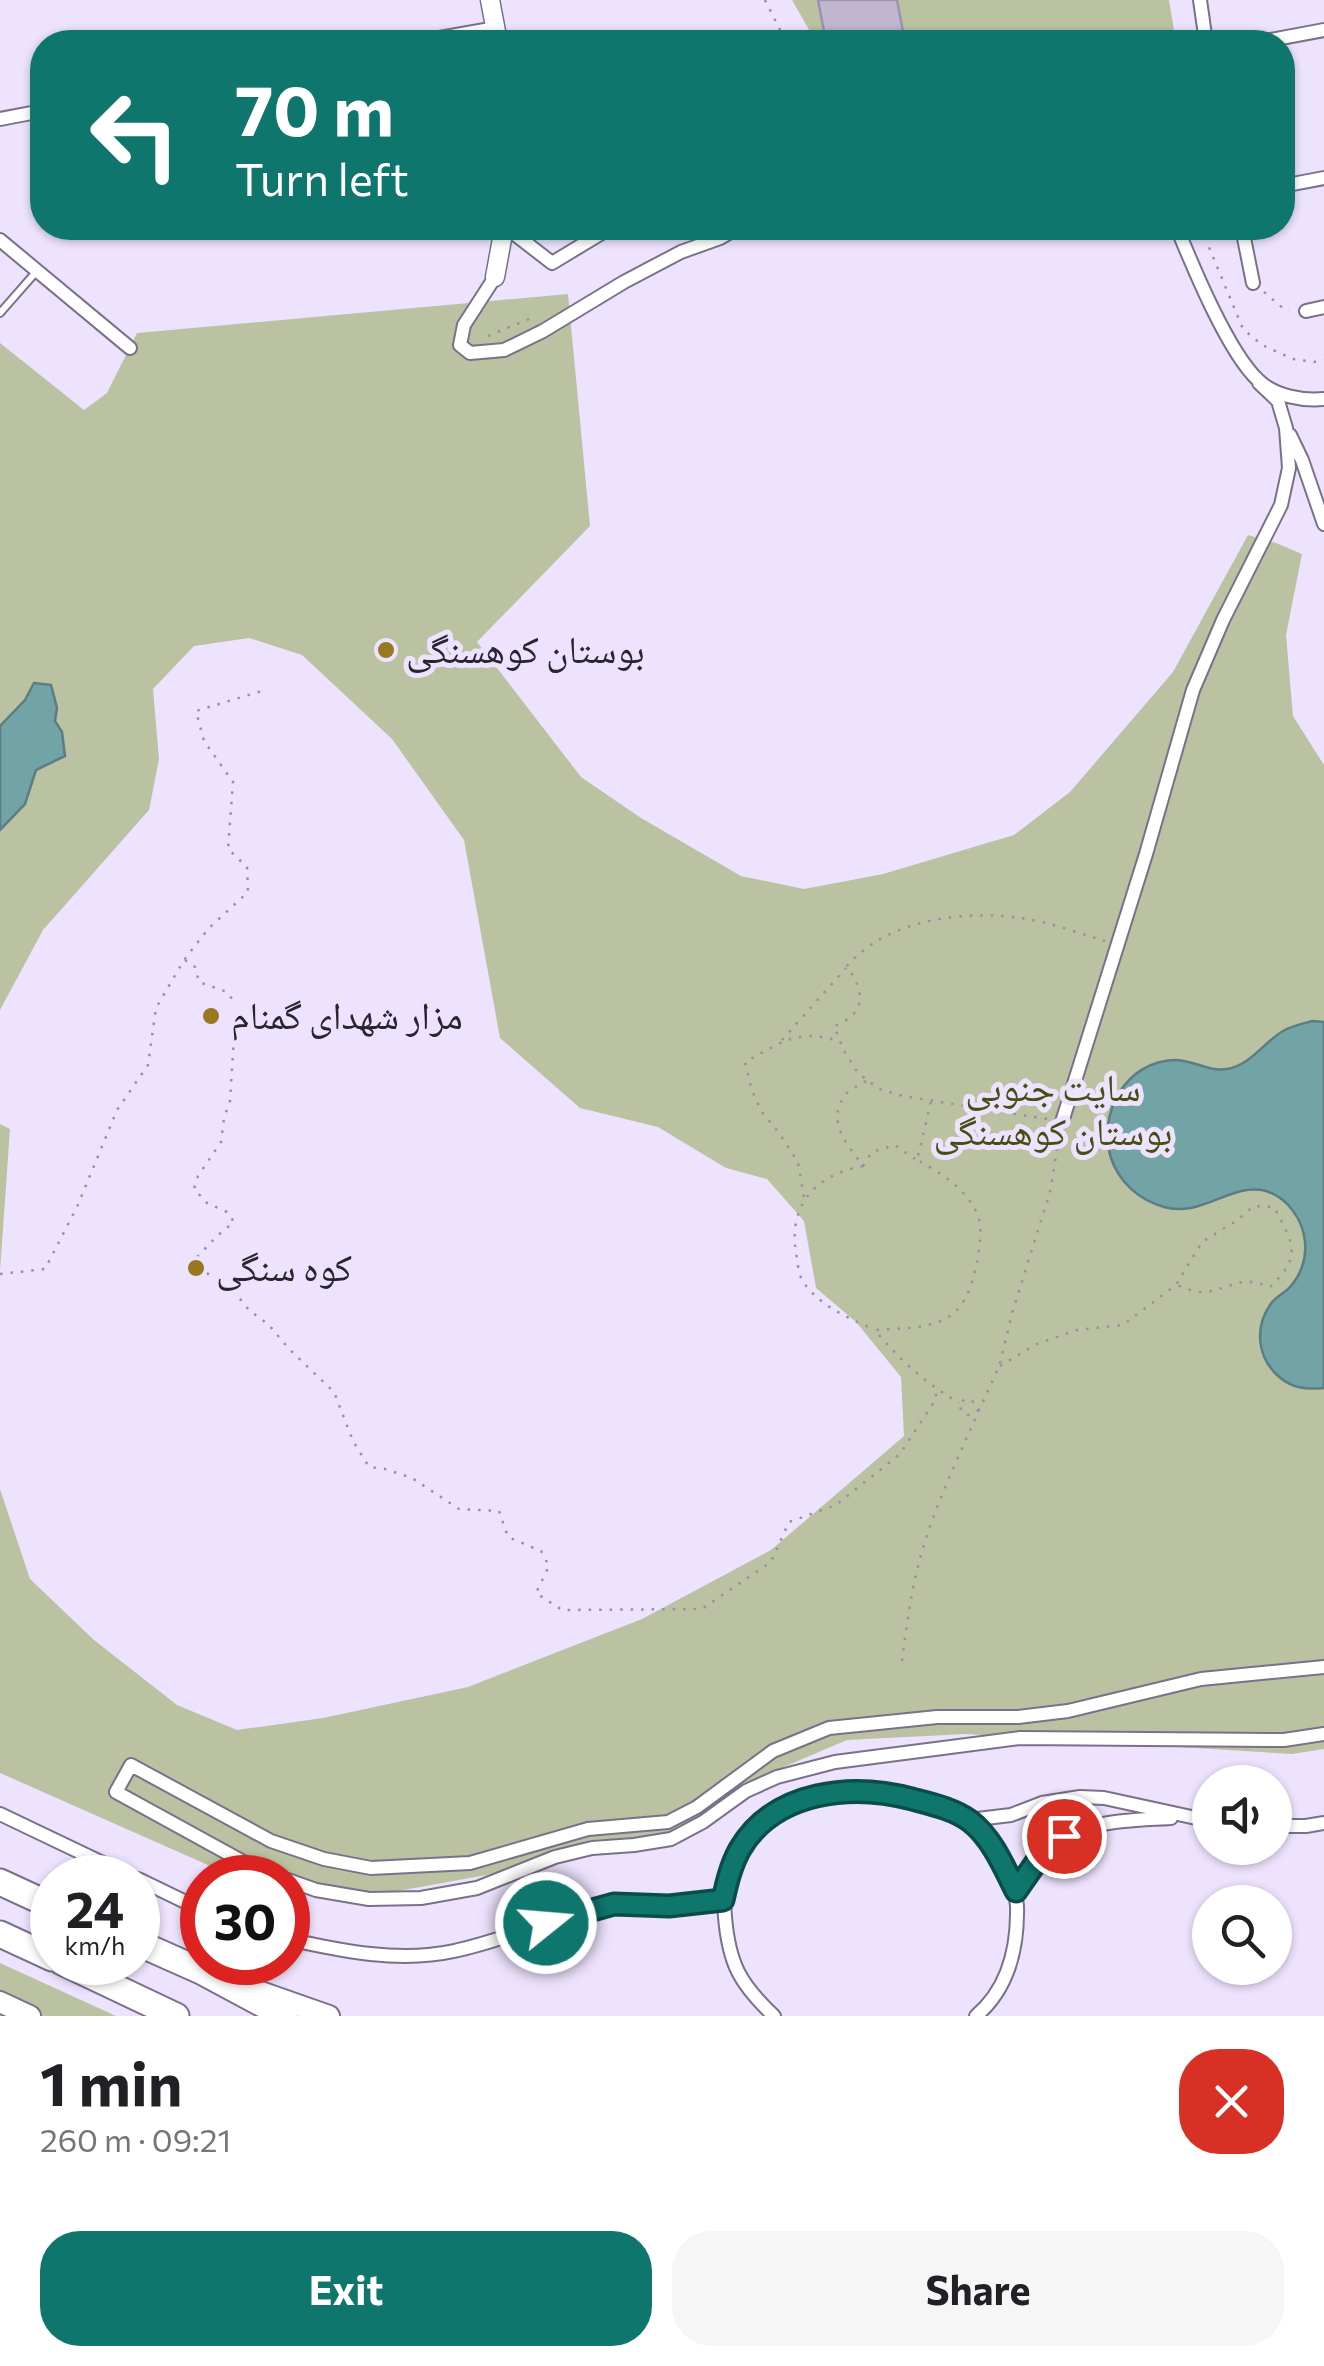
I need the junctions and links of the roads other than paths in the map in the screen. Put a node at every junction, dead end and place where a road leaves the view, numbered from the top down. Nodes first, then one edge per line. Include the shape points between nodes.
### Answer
1 (490, 0) edge
2 (1200, 0) edge
3 (496, 30) edge
4 (1204, 30) edge
5 (1324, 30) edge
6 (1295, 35) edge
7 (30, 113) edge
8 (0, 118) edge
9 (1324, 178) edge
10 (1295, 184) edge
11 (0, 240) edge
12 (503, 240) edge
13 (522, 240) edge
14 (590, 240) edge
15 (714, 240) edge
16 (1183, 240) edge
17 (1244, 240) edge
18 (36, 271) junction
19 (494, 276) joint
20 (1253, 283) road end
21 (1324, 307) edge
22 (1306, 311) road end
23 (0, 313) edge
24 (130, 348) dead end
25 (1259, 383) junction
26 (1324, 391) edge
27 (1324, 399) edge
28 (1286, 428) junction
29 (1324, 524) edge
30 (1062, 1122) road end
31 (1324, 1668) edge
32 (1324, 1734) edge
33 (0, 1814) edge
34 (1187, 1818) junction
35 (1192, 1819) edge
36 (970, 1820) junction
37 (1324, 1823) edge
38 (1292, 1826) edge
39 (87, 1855) edge
40 (231, 1855) edge
41 (0, 1882) edge
42 (310, 1888) edge
43 (1016, 1891) junction
44 (30, 1896) edge
45 (723, 1900) junction
46 (0, 1934) edge
47 (310, 1944) edge
48 (30, 1948) edge
49 (111, 1985) edge
50 (227, 1985) edge
51 (241, 1985) edge
52 (0, 2002) edge
53 (30, 2016) edge
54 (176, 2016) edge
55 (284, 2016) edge
56 (328, 2016) edge
57 (774, 2016) edge
58 (976, 2016) edge

1 - 3 street
2 - 4 street
5 - 6 street
7 - 8 street
9 - 10 street
11 - 18 street
12 - 19 street
13 - 14 street via 552,263
15 - 19 street via 638,274 504,350 470,354 460,344 464,326
16 - 25 street via 1224,330
17 - 20 street
18 - 23 lane
18 - 24 street
21 - 22 street
25 - 26 street
25 - 27 street via 1296,398
25 - 28 street via 1278,401
28 - 29 street
28 - 30 street via 1289,468 1281,505 1194,690
31 - 40 street via 1202,1679 1068,1711 829,1728 773,1751 668,1822 588,1828 470,1863 371,1868 324,1859 271,1841 132,1764 116,1792
32 - 42 street via 1284,1740 1020,1738 835,1762 746,1791 671,1839 574,1852 477,1888 369,1899
33 - 39 street
34 - 35 street
34 - 36 street via 1080,1797
34 - 43 street via 1106,1822 1064,1836
36 - 43 street
36 - 45 street via 891,1793 840,1791 792,1802 742,1846
37 - 38 street
41 - 44 highway
43 - 58 street via 1013,1958 1003,1984
45 - 47 street via 614,1904 452,1952 393,1956
45 - 57 street via 735,1967 749,1993
46 - 48 highway
49 - 54 highway
50 - 55 highway
51 - 56 main road
52 - 53 main road

